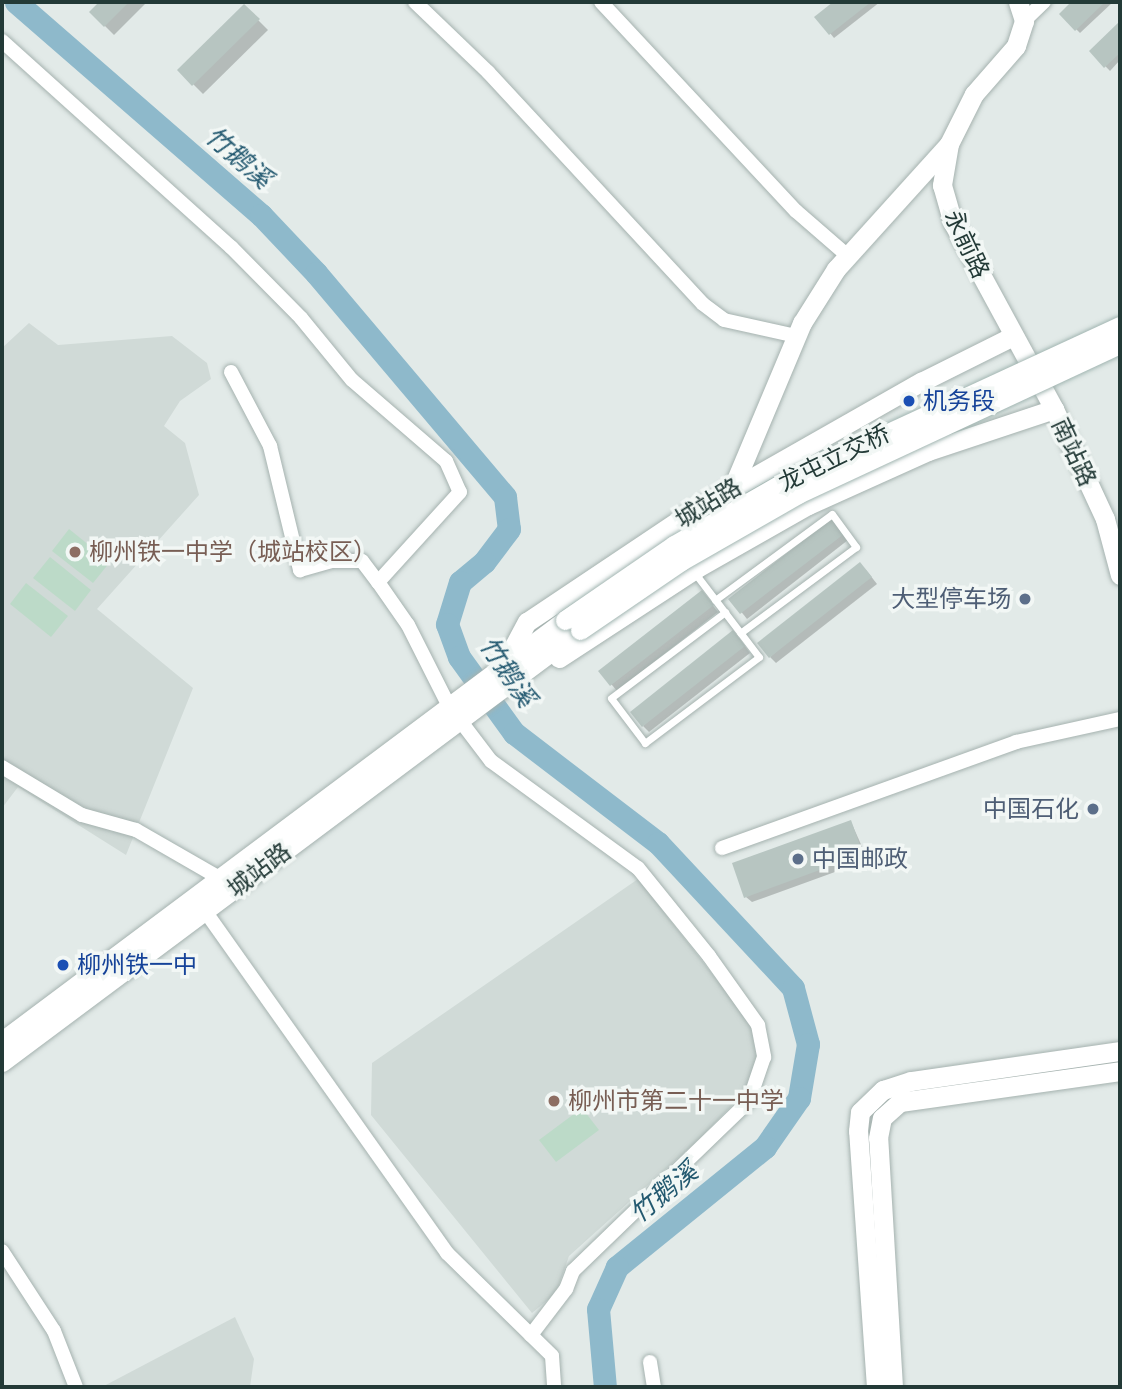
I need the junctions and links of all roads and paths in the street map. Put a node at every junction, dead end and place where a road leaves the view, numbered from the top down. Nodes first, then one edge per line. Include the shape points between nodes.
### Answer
1 (415, 2) edge
2 (601, 2) edge
3 (1044, 2) edge
4 (1021, 11) edge
5 (2, 41) edge
6 (949, 144) junction
7 (848, 256) junction
8 (1120, 326) edge
9 (796, 336) junction
10 (1013, 336) junction
11 (1120, 344) edge
12 (232, 372) dead end
13 (1054, 410) junction
14 (733, 487) junction
15 (693, 571) junction
16 (1120, 575) edge
17 (377, 583) junction
18 (715, 600) junction
19 (724, 612) junction
20 (572, 625) junction
21 (740, 633) junction
22 (508, 672) junction
23 (458, 709) junction
24 (1120, 719) edge
25 (2, 767) edge
26 (722, 848) dead end
27 (228, 883) junction
28 (205, 911) junction
29 (2, 1041) edge
30 (1120, 1051) edge
31 (2, 1062) edge
32 (1120, 1071) edge
33 (2, 1251) edge
34 (531, 1335) junction
35 (650, 1362) dead end
36 (76, 1387) edge
37 (554, 1387) edge
38 (654, 1387) edge
39 (876, 1387) edge
40 (893, 1387) edge

1 - 9 street via 488,72 702,304 724,320
2 - 7 street via 796,211
3 - 4 street
4 - 6 main road, 永前路 via 1016,46 974,94
5 - 17 street via 231,247 301,318 352,380 446,461 460,492
6 - 7 main road
6 - 10 main road, 永前路 via 942,185 953,223
7 - 9 main road
8 - 20 main road, 龙屯立交桥, bridge via 791,478 674,545
9 - 14 main road
10 - 13 main road, 南站路
10 - 14 main road, 城站路
11 - 20 main road, 龙屯立交桥, bridge via 798,494
12 - 17 street via 270,446 300,570 332,561 362,561
13 - 15 main road, 城站路 via 928,451 859,480
13 - 16 main road, 南站路 via 1105,519
14 - 22 main road, 城站路 via 527,622
15 - 18 lane
15 - 22 main road, 城站路 via 571,653
17 - 23 street
18 - 19 lane
18 - 21 lane via 832,514 856,547
19 - 21 lane
19 - 21 lane via 611,698 645,743 759,657
20 - 22 main road, 城站路
22 - 23 main road, 城站路
23 - 27 main road, 城站路
23 - 34 street via 491,761 638,869 758,1025 764,1057 749,1101 573,1271 566,1289
24 - 26 street via 1016,742
25 - 27 street via 82,816 136,831
27 - 28 main road, 城站路
27 - 29 main road, 城站路
28 - 31 main road, 城站路
28 - 34 street via 447,1253
30 - 39 main road via 911,1081 883,1090 860,1112
32 - 40 main road via 913,1099 900,1102 882,1118 878,1138
33 - 36 street via 54,1331
34 - 37 street via 552,1356
35 - 38 street

